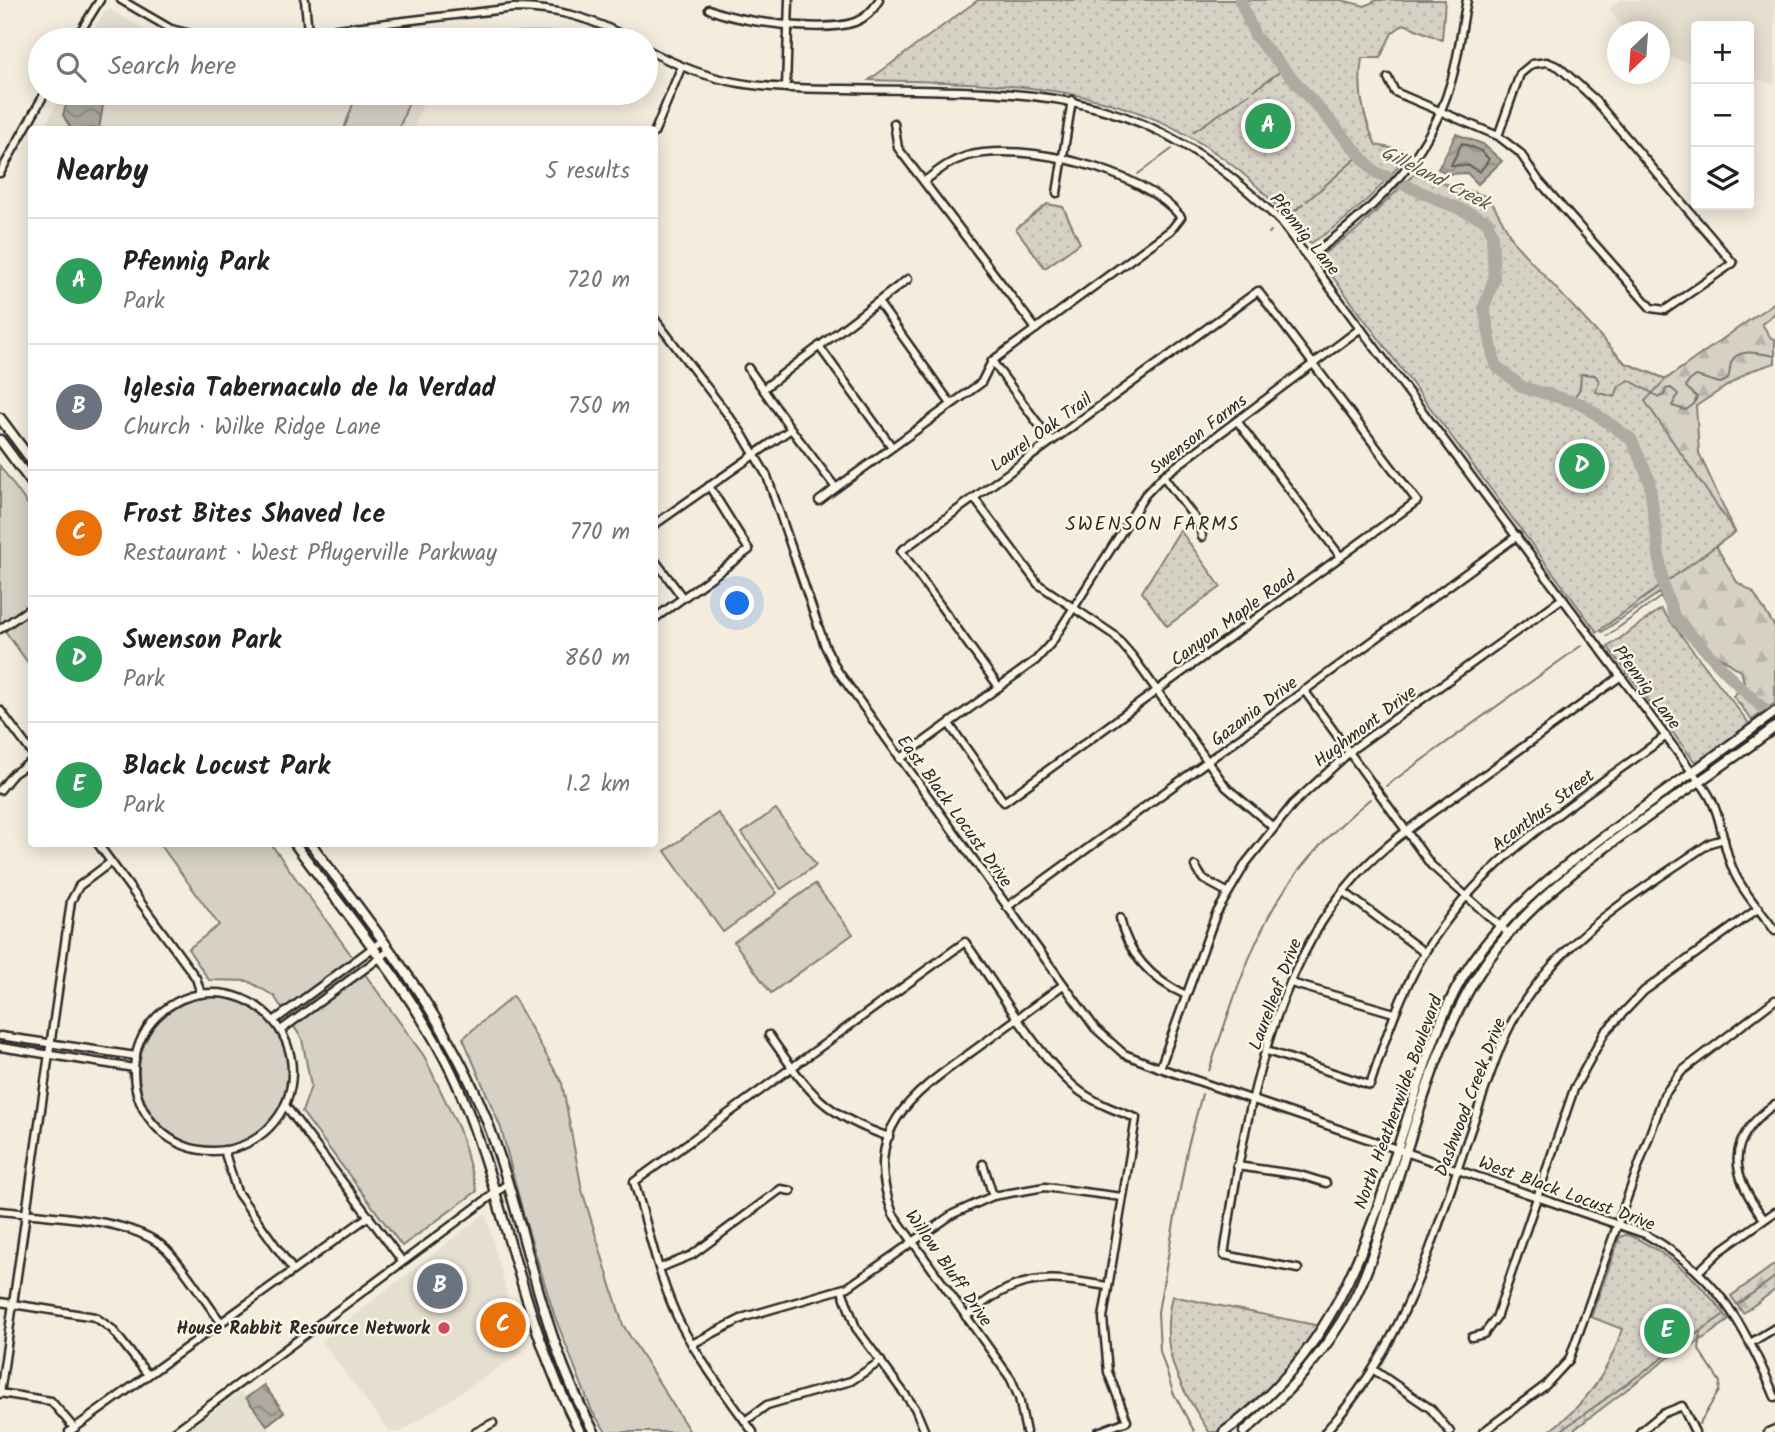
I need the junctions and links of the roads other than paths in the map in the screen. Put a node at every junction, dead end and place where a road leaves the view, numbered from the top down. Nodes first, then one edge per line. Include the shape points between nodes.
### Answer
1 (100, 0) edge
2 (121, 0) edge
3 (305, 0) edge
4 (789, 0) edge
5 (880, 0) edge
6 (1466, 0) edge
7 (709, 9) dead end
8 (788, 24) junction
9 (82, 28) edge
10 (170, 28) edge
11 (308, 28) edge
12 (347, 28) edge
13 (605, 28) edge
14 (658, 56) edge
15 (681, 68) junction
16 (1388, 78) dead end
17 (786, 88) junction
18 (1072, 100) junction
19 (38, 105) edge
20 (1441, 113) junction
21 (894, 123) dead end
22 (657, 126) edge
23 (1498, 136) junction
24 (1062, 159) junction
25 (0, 173) edge
26 (926, 180) junction
27 (1057, 193) dead end
28 (1308, 257) junction
29 (908, 278) dead end
30 (878, 302) junction
31 (658, 323) edge
32 (1361, 328) junction
33 (1036, 329) junction
34 (819, 346) junction
35 (992, 361) junction
36 (1313, 365) junction
37 (748, 368) dead end
38 (762, 389) junction
39 (951, 404) junction
40 (0, 418) edge
41 (1237, 421) junction
42 (792, 429) junction
43 (0, 440) edge
44 (1051, 441) junction
45 (892, 447) junction
46 (754, 453) junction
47 (28, 456) edge
48 (1163, 476) junction
49 (28, 478) edge
50 (709, 486) junction
51 (836, 488) junction
52 (974, 498) junction
53 (819, 501) dead end
54 (658, 522) edge
55 (1517, 536) junction
56 (1202, 537) dead end
57 (1341, 557) junction
58 (658, 564) edge
59 (683, 598) junction
60 (1563, 598) junction
61 (1074, 609) junction
62 (28, 610) edge
63 (658, 616) edge
64 (0, 629) edge
65 (1621, 676) junction
66 (999, 687) junction
67 (1304, 690) junction
68 (1156, 691) junction
69 (0, 710) edge
70 (1775, 712) edge
71 (949, 724) junction
72 (1775, 727) edge
73 (1666, 736) junction
74 (28, 748) edge
75 (1350, 752) junction
76 (900, 759) junction
77 (1208, 762) junction
78 (28, 764) edge
79 (1692, 772) junction
80 (1699, 781) junction
81 (0, 790) edge
82 (1273, 827) junction
83 (1407, 831) junction
84 (1724, 839) junction
85 (99, 847) edge
86 (297, 847) edge
87 (313, 847) edge
88 (111, 862) junction
89 (1195, 866) dead end
90 (1227, 892) junction
91 (1344, 892) junction
92 (1465, 897) junction
93 (1007, 907) junction
94 (1759, 908) junction
95 (1120, 918) dead end
96 (1501, 927) junction
97 (1775, 931) edge
98 (1509, 934) junction
99 (382, 941) junction
100 (371, 949) junction
101 (389, 951) junction
102 (1425, 953) junction
103 (379, 959) junction
104 (1291, 983) junction
105 (1063, 985) junction
106 (201, 994) junction
107 (1184, 994) junction
108 (1775, 1000) edge
109 (1394, 1013) junction
110 (1019, 1018) junction
111 (275, 1020) junction
112 (281, 1030) junction
113 (769, 1035) dead end
114 (0, 1036) edge
115 (50, 1044) junction
116 (0, 1047) edge
117 (1267, 1051) junction
118 (50, 1054) junction
119 (136, 1056) junction
120 (134, 1068) junction
121 (792, 1068) junction
122 (1160, 1068) junction
123 (1250, 1099) junction
124 (1775, 1104) edge
125 (285, 1105) junction
126 (888, 1137) junction
127 (1396, 1149) junction
128 (224, 1150) junction
129 (1407, 1152) junction
130 (983, 1164) dead end
131 (1237, 1166) junction
132 (1457, 1169) junction
133 (1326, 1183) dead end
134 (506, 1185) junction
135 (791, 1191) dead end
136 (496, 1192) junction
137 (1537, 1195) junction
138 (993, 1196) junction
139 (1122, 1197) junction
140 (0, 1211) edge
141 (1775, 1212) edge
142 (27, 1214) junction
143 (369, 1216) junction
144 (1764, 1219) junction
145 (1616, 1223) junction
146 (912, 1243) junction
147 (402, 1261) junction
148 (660, 1268) junction
149 (1298, 1269) dead end
150 (293, 1270) junction
151 (1698, 1272) junction
152 (1107, 1286) junction
153 (842, 1290) junction
154 (0, 1302) edge
155 (14, 1304) junction
156 (966, 1317) junction
157 (221, 1322) junction
158 (1775, 1328) edge
159 (1472, 1337) dead end
160 (1752, 1342) junction
161 (692, 1344) junction
162 (881, 1361) junction
163 (1374, 1370) junction
164 (148, 1375) junction
165 (0, 1394) edge
166 (1775, 1398) edge
167 (745, 1421) junction
168 (493, 1423) dead end
169 (1775, 1429) edge
170 (72, 1430) edge
171 (174, 1432) edge
172 (476, 1432) edge
173 (580, 1432) edge
174 (594, 1432) edge
175 (753, 1432) edge
176 (925, 1432) edge
177 (1026, 1432) edge
178 (1098, 1432) edge
179 (1224, 1432) edge
180 (1244, 1432) edge
181 (1325, 1432) edge
182 (1450, 1432) edge
183 (1483, 1432) edge
184 (1640, 1432) edge
185 (1695, 1432) edge
186 (1768, 1432) edge

1 - 9 street
2 - 10 street
3 - 11 street
4 - 8 street
5 - 8 street via 852,23
6 - 20 street
7 - 8 street via 726,16
8 - 17 street
12 - 13 street via 533,8 582,17
14 - 15 street, Pfennig Lane
15 - 17 street, Pfennig Lane via 735,84
15 - 22 street
16 - 20 street via 1395,92
17 - 18 street, Pfennig Lane via 1003,92
18 - 24 street
18 - 28 street, Pfennig Lane via 1155,128 1206,157 1252,193
19 - 25 street
20 - 23 street
20 - 28 street via 1407,168 1369,207
21 - 26 street via 898,148
23 - 23 street via 1520,74 1532,64 1546,62 1559,67 1592,98 1733,263 1665,310 1651,308 1539,181 1520,153
24 - 26 street via 1019,152 969,155 950,161
24 - 27 street
24 - 33 street via 1142,188 1181,217 1171,230
26 - 33 street
28 - 32 street, Pfennig Lane
29 - 30 street
30 - 34 street
30 - 39 street
31 - 46 street, East Black Locust Drive
32 - 36 street, Swenson Farms
32 - 55 street, Pfennig Lane
33 - 35 street
34 - 38 street
34 - 45 street
35 - 39 street via 981,383
35 - 44 street
36 - 41 street, Swenson Farms
36 - 44 street, Laurel Oak Trail via 1258,291
36 - 57 street, Canyon Maple Road via 1417,501
37 - 38 street
38 - 42 street
39 - 45 street
40 - 47 main road
41 - 48 street, Swenson Farms
41 - 57 street
42 - 46 street
42 - 51 street
43 - 49 main road
44 - 52 street, Laurel Oak Trail
45 - 51 street
46 - 50 street
46 - 76 street, East Black Locust Drive via 767,476 825,646
48 - 56 street via 1200,525
48 - 61 street, Swenson Farms via 1145,495
50 - 54 street
50 - 59 street via 749,550
51 - 53 street
52 - 61 street via 1023,568
52 - 66 street, Laurel Oak Trail via 901,551
55 - 60 street, Pfennig Lane
55 - 67 street, Gazania Drive
57 - 68 street, Canyon Maple Road
58 - 59 street
59 - 63 street
60 - 65 street, Pfennig Lane
60 - 75 street, Hughmont Drive
61 - 66 street, Swenson Farms via 1036,660
61 - 68 street via 1114,635
62 - 64 street
65 - 73 street, Pfennig Lane
65 - 83 street, Laurelleaf Drive
66 - 71 street, Swenson Farms
67 - 75 street
67 - 77 street, Gazania Drive
68 - 71 street, Canyon Maple Road via 1004,802
68 - 77 street
69 - 74 street
70 - 79 main road, North Heatherwilde Boulevard
71 - 76 street, Swenson Farms
72 - 80 main road, North Heatherwilde Boulevard
73 - 79 street, Pfennig Lane
73 - 92 street, Acanthus Street via 1513,848
75 - 82 street, Hughmont Drive
75 - 83 street
76 - 93 street, East Black Locust Drive
77 - 82 street via 1232,793
77 - 93 street, Gazania Drive
78 - 81 street
79 - 80 street, Pfennig Lane
79 - 96 main road, North Heatherwilde Boulevard via 1570,861
80 - 84 street, Pfennig Lane via 1715,804
80 - 98 main road, North Heatherwilde Boulevard via 1577,870
82 - 90 street, Hughmont Drive
83 - 91 street, Laurelleaf Drive
83 - 92 street via 1431,865
84 - 94 street, Pfennig Lane via 1735,875
84 - 132 street, Dashwood Creek Drive via 1710,843 1592,924 1539,981 1501,1046
85 - 88 street
86 - 100 main road
87 - 99 main road
88 - 106 street via 196,978
88 - 115 street via 72,896
89 - 90 street via 1203,879
90 - 107 street, Hughmont Drive
91 - 102 street
91 - 104 street, Laurelleaf Drive via 1313,936
92 - 96 street
92 - 102 street, Acanthus Street
93 - 105 street, East Black Locust Drive
94 - 97 street, Pfennig Lane
94 - 137 street via 1644,991 1605,1032 1574,1089
95 - 107 street via 1124,936 1144,965 1156,979
96 - 98 street
96 - 127 main road, North Heatherwilde Boulevard via 1455,991
98 - 129 main road, North Heatherwilde Boulevard via 1465,996
99 - 100 street
99 - 101 main road
100 - 103 main road
100 - 111 street
101 - 103 street
101 - 134 main road via 424,999 467,1075
102 - 109 street, Acanthus Street
103 - 112 street
103 - 136 main road via 412,1005 458,1088
104 - 109 street
104 - 117 street, Laurelleaf Drive
105 - 110 street, Willow Bluff Drive
105 - 122 street, East Black Locust Drive via 1109,1042 1124,1054
106 - 111 street via 243,999
106 - 119 street via 182,1000 156,1018
107 - 122 street, Hughmont Drive
108 - 145 street via 1713,1045 1673,1082 1659,1106
109 - 117 street, Acanthus Street via 1370,1085
110 - 121 street via 965,942
110 - 126 street, Willow Bluff Drive via 912,1096
110 - 139 street via 1070,1083 1136,1118
111 - 112 street
112 - 125 street via 292,1060 292,1083
113 - 121 street
114 - 115 street
115 - 118 street
115 - 119 street
116 - 118 street
117 - 123 street, Laurelleaf Drive
118 - 120 street
118 - 142 street
119 - 120 street
120 - 128 street via 139,1100 157,1127 187,1147
121 - 126 street via 830,1110
121 - 148 street via 634,1182
122 - 123 street, East Black Locust Drive
123 - 127 street, East Black Locust Drive
123 - 131 street, Laurelleaf Drive
124 - 144 street via 1748,1127 1737,1160 1742,1190
125 - 128 street via 260,1136
125 - 143 street
126 - 146 street, Willow Bluff Drive via 883,1161 887,1197
127 - 129 street, West Black Locust Drive
127 - 179 main road, North Heatherwilde Boulevard via 1353,1273 1322,1332 1280,1383
128 - 150 street via 237,1192
129 - 132 street, West Black Locust Drive
129 - 180 main road, North Heatherwilde Boulevard via 1373,1253 1342,1322 1307,1372
130 - 138 street
131 - 133 street
131 - 149 street, Laurelleaf Drive via 1224,1255
132 - 137 street, West Black Locust Drive
132 - 163 street, Dashwood Creek Drive via 1414,1293
134 - 136 street
134 - 174 main road via 557,1353
135 - 148 street via 781,1189 692,1255
136 - 147 street
136 - 173 main road via 546,1361
137 - 145 street, West Black Locust Drive
137 - 159 street via 1496,1318 1485,1334
138 - 139 street via 1045,1187
138 - 146 street via 953,1214
139 - 152 street
140 - 142 street
141 - 144 street
142 - 155 street
142 - 157 street via 113,1226 148,1236 173,1258
143 - 147 street
143 - 150 street
144 - 151 street
145 - 151 street, West Black Locust Drive via 1659,1242
145 - 183 street via 1569,1360 1546,1385
146 - 153 street
146 - 156 street, Willow Bluff Drive
147 - 171 street
148 - 161 street via 670,1301
150 - 157 street
151 - 160 street, West Black Locust Drive
152 - 156 street via 1033,1280 999,1292
152 - 178 street via 1105,1353 1127,1422
153 - 161 street via 738,1320
153 - 162 street via 856,1328
154 - 155 street
155 - 164 street via 94,1317 112,1329
155 - 165 street
156 - 177 street, Willow Bluff Drive via 1011,1379
157 - 164 street
158 - 160 street
160 - 166 street, West Black Locust Drive
161 - 167 street
162 - 167 street via 851,1381 767,1405
162 - 176 street via 919,1414
163 - 181 street, Dashwood Creek Drive
163 - 182 street via 1431,1409
164 - 170 street
165 - 170 street via 51,1401
167 - 175 street
168 - 172 street
169 - 186 street
184 - 185 street via 1662,1414 1682,1406

